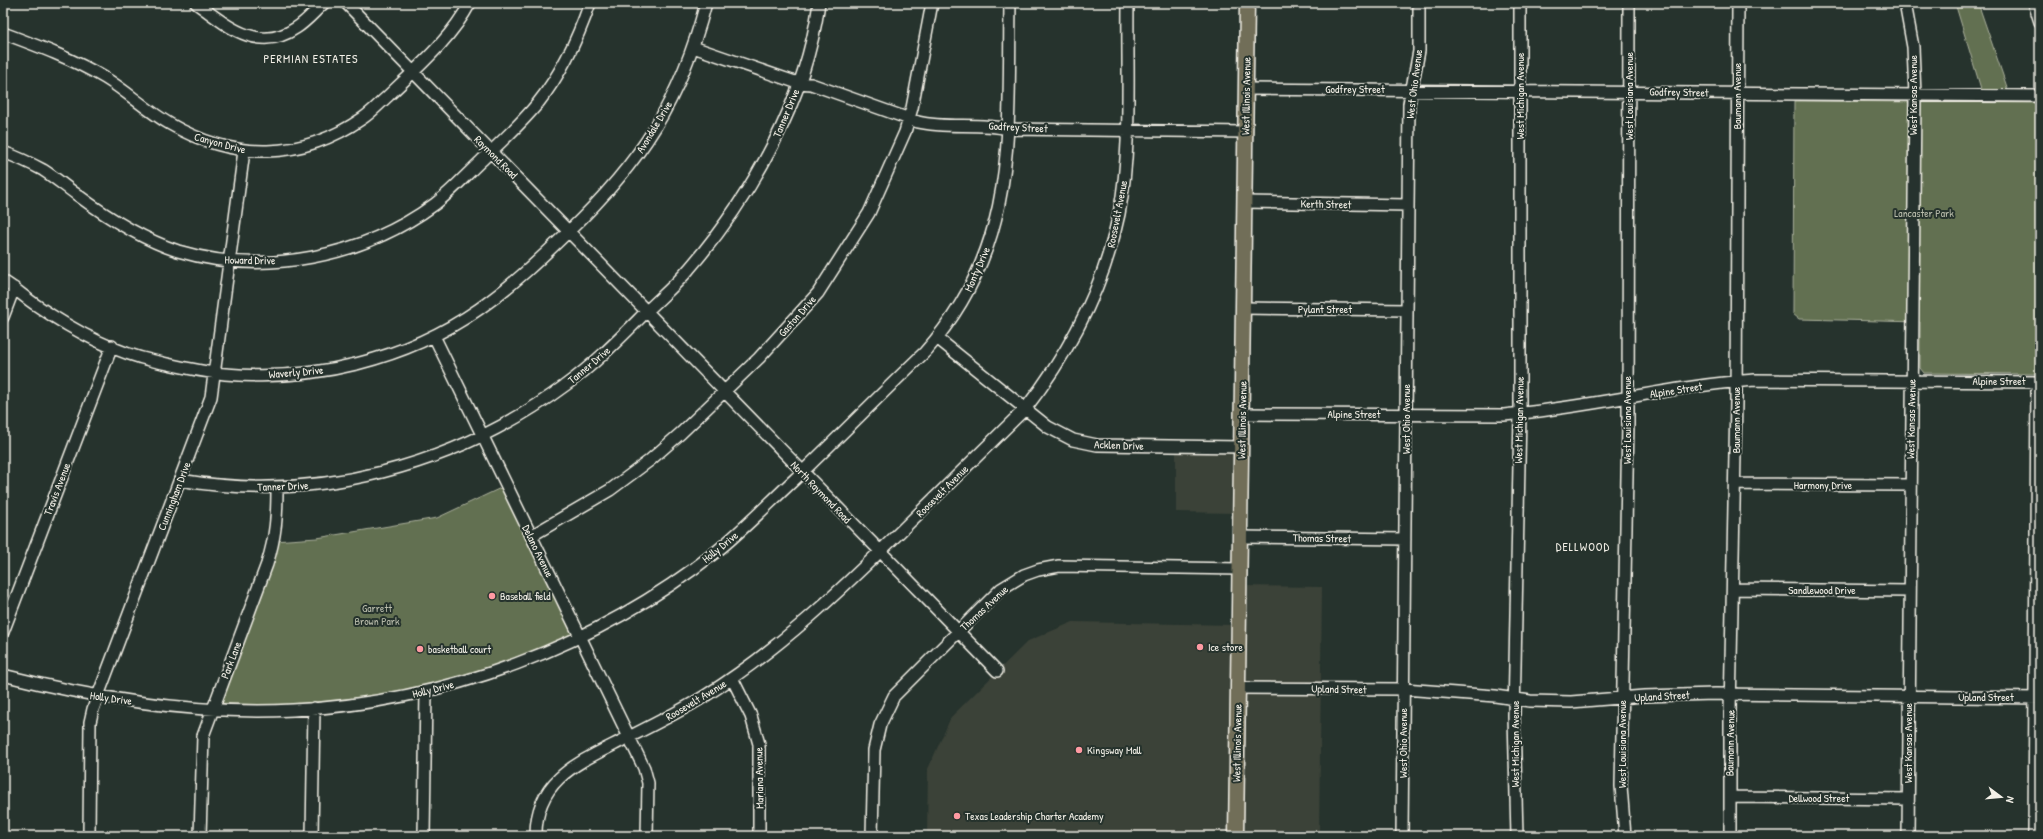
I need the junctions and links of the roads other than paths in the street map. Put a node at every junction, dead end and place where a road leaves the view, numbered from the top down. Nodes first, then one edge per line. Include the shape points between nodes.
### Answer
1 (196, 3) edge
2 (324, 3) edge
3 (346, 3) edge
4 (470, 3) edge
5 (590, 3) edge
6 (706, 3) edge
7 (819, 3) edge
8 (932, 3) edge
9 (1010, 3) edge
10 (1128, 3) edge
11 (1247, 3) edge
12 (1420, 3) edge
13 (1520, 3) edge
14 (1629, 3) edge
15 (1738, 3) edge
16 (1905, 3) edge
17 (2034, 3) edge
18 (2040, 22) edge
19 (3, 33) edge
20 (693, 47) junction
21 (413, 72) junction
22 (798, 83) junction
23 (1246, 89) junction
24 (1412, 89) junction
25 (1520, 90) junction
26 (1629, 91) junction
27 (1737, 93) junction
28 (1915, 96) junction
29 (2040, 96) edge
30 (909, 118) junction
31 (1008, 129) junction
32 (1127, 130) junction
33 (1246, 132) junction
34 (244, 151) junction
35 (3, 152) edge
36 (491, 152) junction
37 (1244, 202) junction
38 (1407, 205) junction
39 (569, 231) junction
40 (229, 262) junction
41 (3, 280) edge
42 (14, 288) junction
43 (1243, 308) junction
44 (1406, 310) junction
45 (646, 312) junction
46 (3, 317) edge
47 (434, 336) junction
48 (937, 338) junction
49 (112, 346) junction
50 (214, 372) junction
51 (1736, 381) junction
52 (1912, 381) junction
53 (2038, 382) edge
54 (725, 390) junction
55 (1627, 397) junction
56 (1026, 408) junction
57 (1242, 414) junction
58 (1406, 414) junction
59 (1520, 414) junction
60 (482, 436) junction
61 (1242, 447) junction
62 (802, 472) junction
63 (180, 480) junction
64 (1735, 484) junction
65 (1910, 485) junction
66 (277, 486) junction
67 (532, 536) junction
68 (1240, 537) junction
69 (1405, 538) junction
70 (2038, 539) edge
71 (880, 552) junction
72 (1240, 569) junction
73 (1734, 589) junction
74 (1910, 591) junction
75 (3, 632) edge
76 (958, 632) junction
77 (580, 637) junction
78 (997, 672) dead end
79 (3, 675) edge
80 (732, 678) junction
81 (1238, 688) junction
82 (1404, 689) junction
83 (426, 691) junction
84 (1732, 695) junction
85 (98, 696) junction
86 (1909, 697) junction
87 (2037, 698) edge
88 (1515, 699) junction
89 (1622, 699) junction
90 (213, 708) junction
91 (314, 708) junction
92 (629, 738) junction
93 (1730, 797) junction
94 (1908, 799) junction
95 (89, 836) edge
96 (200, 836) edge
97 (312, 836) edge
98 (424, 836) edge
99 (536, 836) edge
100 (647, 836) edge
101 (759, 836) edge
102 (872, 836) edge
103 (1236, 836) edge
104 (1402, 836) edge
105 (1517, 836) edge
106 (1625, 836) edge
107 (1730, 836) edge
108 (1908, 836) edge
109 (2034, 836) edge

1 - 2 street via 236,31 265,38 278,37 297,28
3 - 21 street, Raymond Road
4 - 21 street, Canyon Drive via 450,32
5 - 36 street, Howard Drive via 564,63 538,103
6 - 20 street, Avondale Drive
7 - 22 street, Tanner Drive via 809,52
8 - 30 street, Gaston Drive
9 - 31 street, Monty Drive
10 - 32 street, Roosevelt Avenue
11 - 23 main road, West Illinois Avenue
12 - 24 street, West Ohio Avenue via 1419,51
13 - 25 street, West Michigan Avenue
14 - 26 street, West Louisiana Avenue
15 - 27 street, Baumann Avenue
16 - 28 street, West Kansas Avenue via 1913,47
17 - 18 street
19 - 34 street, Canyon Drive via 89,69 168,123 191,135 210,143
20 - 22 street, Godfrey Street
20 - 39 street, Avondale Drive via 673,96 642,150 609,192
21 - 34 street, Canyon Drive via 365,117 340,133 310,145 276,152
21 - 36 street, Raymond Road
22 - 30 street, Godfrey Street via 811,84
22 - 45 street, Tanner Drive via 769,153 734,211 688,271
23 - 24 street, Godfrey Street
23 - 33 main road, West Illinois Avenue
24 - 25 street, Godfrey Street
24 - 38 street, West Ohio Avenue via 1409,104
25 - 26 street, Godfrey Street
25 - 59 street, West Michigan Avenue
26 - 27 street, Godfrey Street
26 - 55 street, West Louisiana Avenue
27 - 28 street, Godfrey Street
27 - 51 street, Baumann Avenue
28 - 29 street, Godfrey Street
28 - 52 street, West Kansas Avenue
30 - 31 street, Godfrey Street via 938,126 996,126
30 - 54 street, Gaston Drive via 891,166 869,213 830,276 781,336
31 - 32 street, Godfrey Street
31 - 48 street, Monty Drive via 1003,191 991,240 971,286
32 - 33 street, Godfrey Street
32 - 56 street, Roosevelt Avenue via 1119,214 1100,284 1064,356
33 - 37 main road, West Illinois Avenue
34 - 40 street, Cunningham Drive
35 - 40 street, Howard Drive via 43,171 135,233 177,250
36 - 39 street, Raymond Road
36 - 40 street, Howard Drive via 436,203 400,227 369,242 300,260
37 - 38 street, Kerth Street
37 - 43 main road, West Illinois Avenue
38 - 44 street, West Ohio Avenue
39 - 45 street, Raymond Road
39 - 47 street, Waverly Drive via 530,270 502,292
40 - 50 street, Cunningham Drive
41 - 42 street, Waverly Drive
42 - 46 street
42 - 49 street, Waverly Drive via 62,322
43 - 44 street, Pylant Street
43 - 57 main road, West Illinois Avenue
44 - 58 street, West Ohio Avenue
45 - 54 street, North Raymond Road
45 - 60 street, Tanner Drive via 604,354 566,385
47 - 50 street, Waverly Drive via 371,360 316,372 260,375
47 - 60 street, Delano Avenue
48 - 56 street, Acklen Drive
48 - 62 street, Monty Drive
49 - 50 street, Waverly Drive via 154,361
49 - 75 street, Travis Avenue
50 - 63 street, Cunningham Drive via 210,400
51 - 52 street, Alpine Street
51 - 55 street, Alpine Street
51 - 64 street, Baumann Avenue
52 - 53 street, Alpine Street
52 - 65 street, West Kansas Avenue
53 - 70 street
54 - 62 street, North Raymond Road
54 - 67 street, Gaston Drive via 649,461 610,490
55 - 59 street, Alpine Street
55 - 89 street, West Louisiana Avenue
56 - 61 street, Acklen Drive via 1052,430 1087,444
56 - 71 street, Roosevelt Avenue
57 - 58 street, Alpine Street
57 - 61 main road, West Illinois Avenue
58 - 59 street, Alpine Street
58 - 69 street, West Ohio Avenue
59 - 88 street, West Michigan Avenue
60 - 66 street, Tanner Drive via 433,457 383,472 332,482
60 - 67 street, Delano Avenue
61 - 68 main road, West Illinois Avenue
62 - 71 street, North Raymond Road
62 - 77 street, Holly Drive via 755,518 704,560 628,612
63 - 66 street, Tanner Drive via 249,487
63 - 85 street, Cunningham Drive
64 - 65 street, Harmony Drive
64 - 73 street, Baumann Avenue
65 - 74 street, West Kansas Avenue
66 - 90 street, Park Lane via 277,521 270,556
67 - 77 street, Delano Avenue
68 - 69 street, Thomas Street
68 - 72 main road, West Illinois Avenue
69 - 82 street, West Ohio Avenue
70 - 87 street
71 - 76 street, North Raymond Road
71 - 80 street, Roosevelt Avenue via 802,625
72 - 76 street, Thomas Avenue via 1062,566 1047,568 1024,575 1001,589
72 - 81 main road, West Illinois Avenue
73 - 74 street, Sandlewood Drive
73 - 84 street, Baumann Avenue
74 - 86 street, West Kansas Avenue
76 - 78 street, North Raymond Road
76 - 102 street, Thomas Avenue via 899,690 883,718 874,750
77 - 83 street, Holly Drive via 504,668
77 - 92 street, Delano Avenue
79 - 85 street, Holly Drive
80 - 92 street, Roosevelt Avenue
80 - 101 street, Mariana Avenue via 751,716 759,744
81 - 82 street, Upland Street
81 - 103 main road, West Illinois Avenue
82 - 88 street, Upland Street
82 - 104 street, West Ohio Avenue
83 - 91 street, Holly Drive via 360,704
83 - 98 street
84 - 86 street, Upland Street
84 - 89 street, Upland Street via 1644,696
84 - 93 street, Baumann Avenue
85 - 90 street, Holly Drive
85 - 95 street, Cunningham Drive via 90,722
86 - 87 street, Upland Street
86 - 94 street, West Kansas Avenue
87 - 109 street
88 - 89 street, Upland Street via 1571,702
88 - 105 street, West Michigan Avenue
89 - 106 street, West Louisiana Avenue via 1621,786
90 - 91 street, Holly Drive
90 - 96 street, Park Lane via 202,743
91 - 97 street
92 - 99 street, Roosevelt Avenue via 580,761 562,774 542,805
92 - 100 street, Delano Avenue via 647,777
93 - 94 street, Dellwood Street
93 - 107 street, Baumann Avenue
94 - 108 street, West Kansas Avenue

